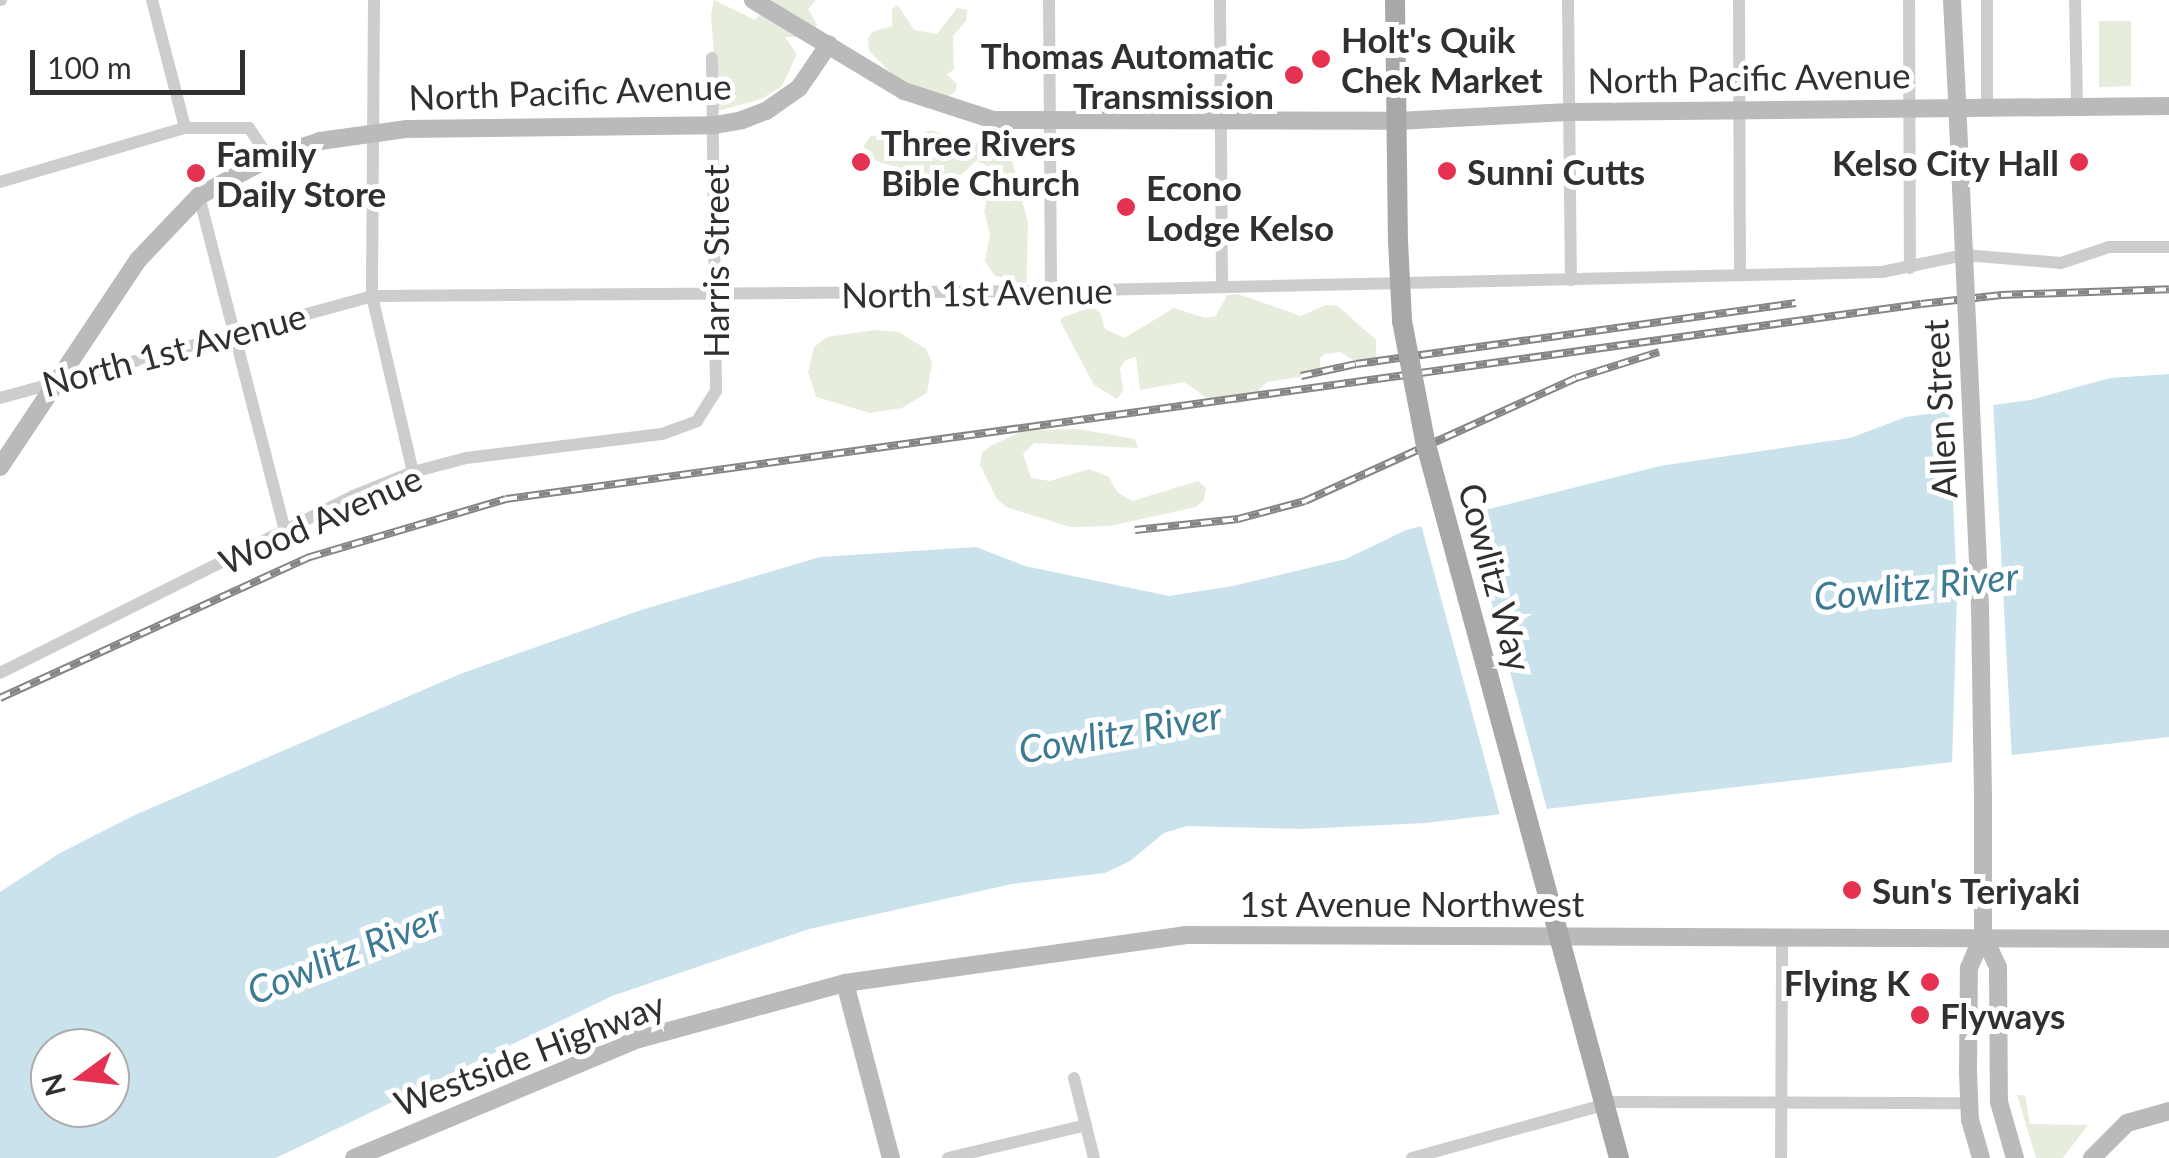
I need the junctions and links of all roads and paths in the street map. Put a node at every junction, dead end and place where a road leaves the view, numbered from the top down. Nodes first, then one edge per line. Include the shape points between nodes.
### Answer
1 (152, 0) edge
2 (374, 0) edge
3 (754, 0) edge
4 (1049, 0) edge
5 (1220, 0) edge
6 (1395, 0) edge
7 (1568, 0) edge
8 (1739, 0) edge
9 (1909, 0) edge
10 (1952, 0) edge
11 (1987, 0) edge
12 (2076, 0) edge
13 (829, 44) junction
14 (712, 58) dead end
15 (2077, 105) junction
16 (1987, 106) junction
17 (2169, 106) edge
18 (1909, 108) junction
19 (1739, 109) junction
20 (1569, 112) junction
21 (1222, 121) junction
22 (1397, 121) junction
23 (1049, 123) junction
24 (715, 125) junction
25 (185, 128) junction
26 (374, 131) junction
27 (269, 158) junction
28 (0, 182) edge
29 (199, 196) junction
30 (2169, 246) edge
31 (1910, 268) junction
32 (1740, 274) junction
33 (1571, 280) junction
34 (1222, 286) junction
35 (1051, 292) junction
36 (372, 296) junction
37 (713, 296) junction
38 (233, 333) junction
39 (58, 380) junction
40 (0, 398) edge
41 (662, 434) joint
42 (0, 468) edge
43 (413, 472) junction
44 (285, 531) junction
45 (0, 673) edge
46 (1982, 935) junction
47 (1782, 936) junction
48 (2169, 939) edge
49 (845, 983) junction
50 (1074, 1078) dead end
51 (1968, 1103) junction
52 (1782, 1106) junction
53 (2169, 1111) edge
54 (1086, 1125) junction
55 (354, 1158) edge
56 (891, 1158) edge
57 (948, 1158) edge
58 (1094, 1158) edge
59 (1412, 1158) edge
60 (1619, 1158) edge
61 (1781, 1158) edge
62 (1981, 1158) edge
63 (2015, 1158) edge
64 (2092, 1158) edge

1 - 25 street
2 - 26 street
3 - 13 main road
4 - 23 street
5 - 21 street
6 - 22 main road, Cowlitz Way
7 - 20 street
8 - 19 street
9 - 18 street, Allen Street
10 - 46 main road, Allen Street, bridge via 1980,607
11 - 16 street
12 - 15 street
13 - 23 main road, North Pacific Avenue via 938,105 994,120
13 - 24 main road, North Pacific Avenue via 788,96 766,111
14 - 24 street, Harris Street
15 - 16 main road, North Pacific Avenue
15 - 17 main road, North Pacific Avenue
16 - 18 main road, North Pacific Avenue
18 - 19 main road, North Pacific Avenue
18 - 31 street, Allen Street
19 - 20 main road, North Pacific Avenue
19 - 32 street
20 - 22 main road, North Pacific Avenue
20 - 33 street
21 - 22 main road, North Pacific Avenue
21 - 23 main road, North Pacific Avenue
21 - 34 street
22 - 60 main road, Cowlitz Way, bridge via 1402,321 1421,423
23 - 35 street
24 - 26 main road, North Pacific Avenue
24 - 37 street, Harris Street
25 - 27 street via 250,128
25 - 28 street
26 - 27 main road, North Pacific Avenue
26 - 36 street
27 - 29 main road, North Pacific Avenue
29 - 38 street
29 - 39 main road, North Pacific Avenue via 138,260
30 - 31 street, North 1st Avenue via 2109,247 2061,263 1964,255
31 - 32 street, North 1st Avenue
32 - 33 street, North 1st Avenue
33 - 34 street, North 1st Avenue
34 - 35 street, North 1st Avenue
35 - 37 street, North 1st Avenue
36 - 37 street, North 1st Avenue
36 - 38 street, North 1st Avenue
36 - 43 street
37 - 41 street, Harris Street via 716,390 697,422
38 - 39 street, North 1st Avenue
38 - 44 street
39 - 40 street, North 1st Avenue
39 - 42 main road, North Pacific Avenue
41 - 43 street, Wood Avenue via 466,458
43 - 44 street, Wood Avenue
44 - 45 street, Wood Avenue
46 - 47 main road, 1st Avenue Northwest
46 - 48 main road, 1st Avenue Northwest
46 - 51 main road via 1970,968
46 - 63 main road via 1998,967 1999,1102
47 - 49 main road, 1st Avenue Northwest via 1185,935
47 - 52 street
49 - 55 main road, Westside Highway via 639,1038
49 - 56 main road
50 - 54 street
51 - 52 street
51 - 62 main road
52 - 59 street via 1614,1102
52 - 61 street
53 - 64 main road via 2127,1123
54 - 57 street
54 - 58 street

